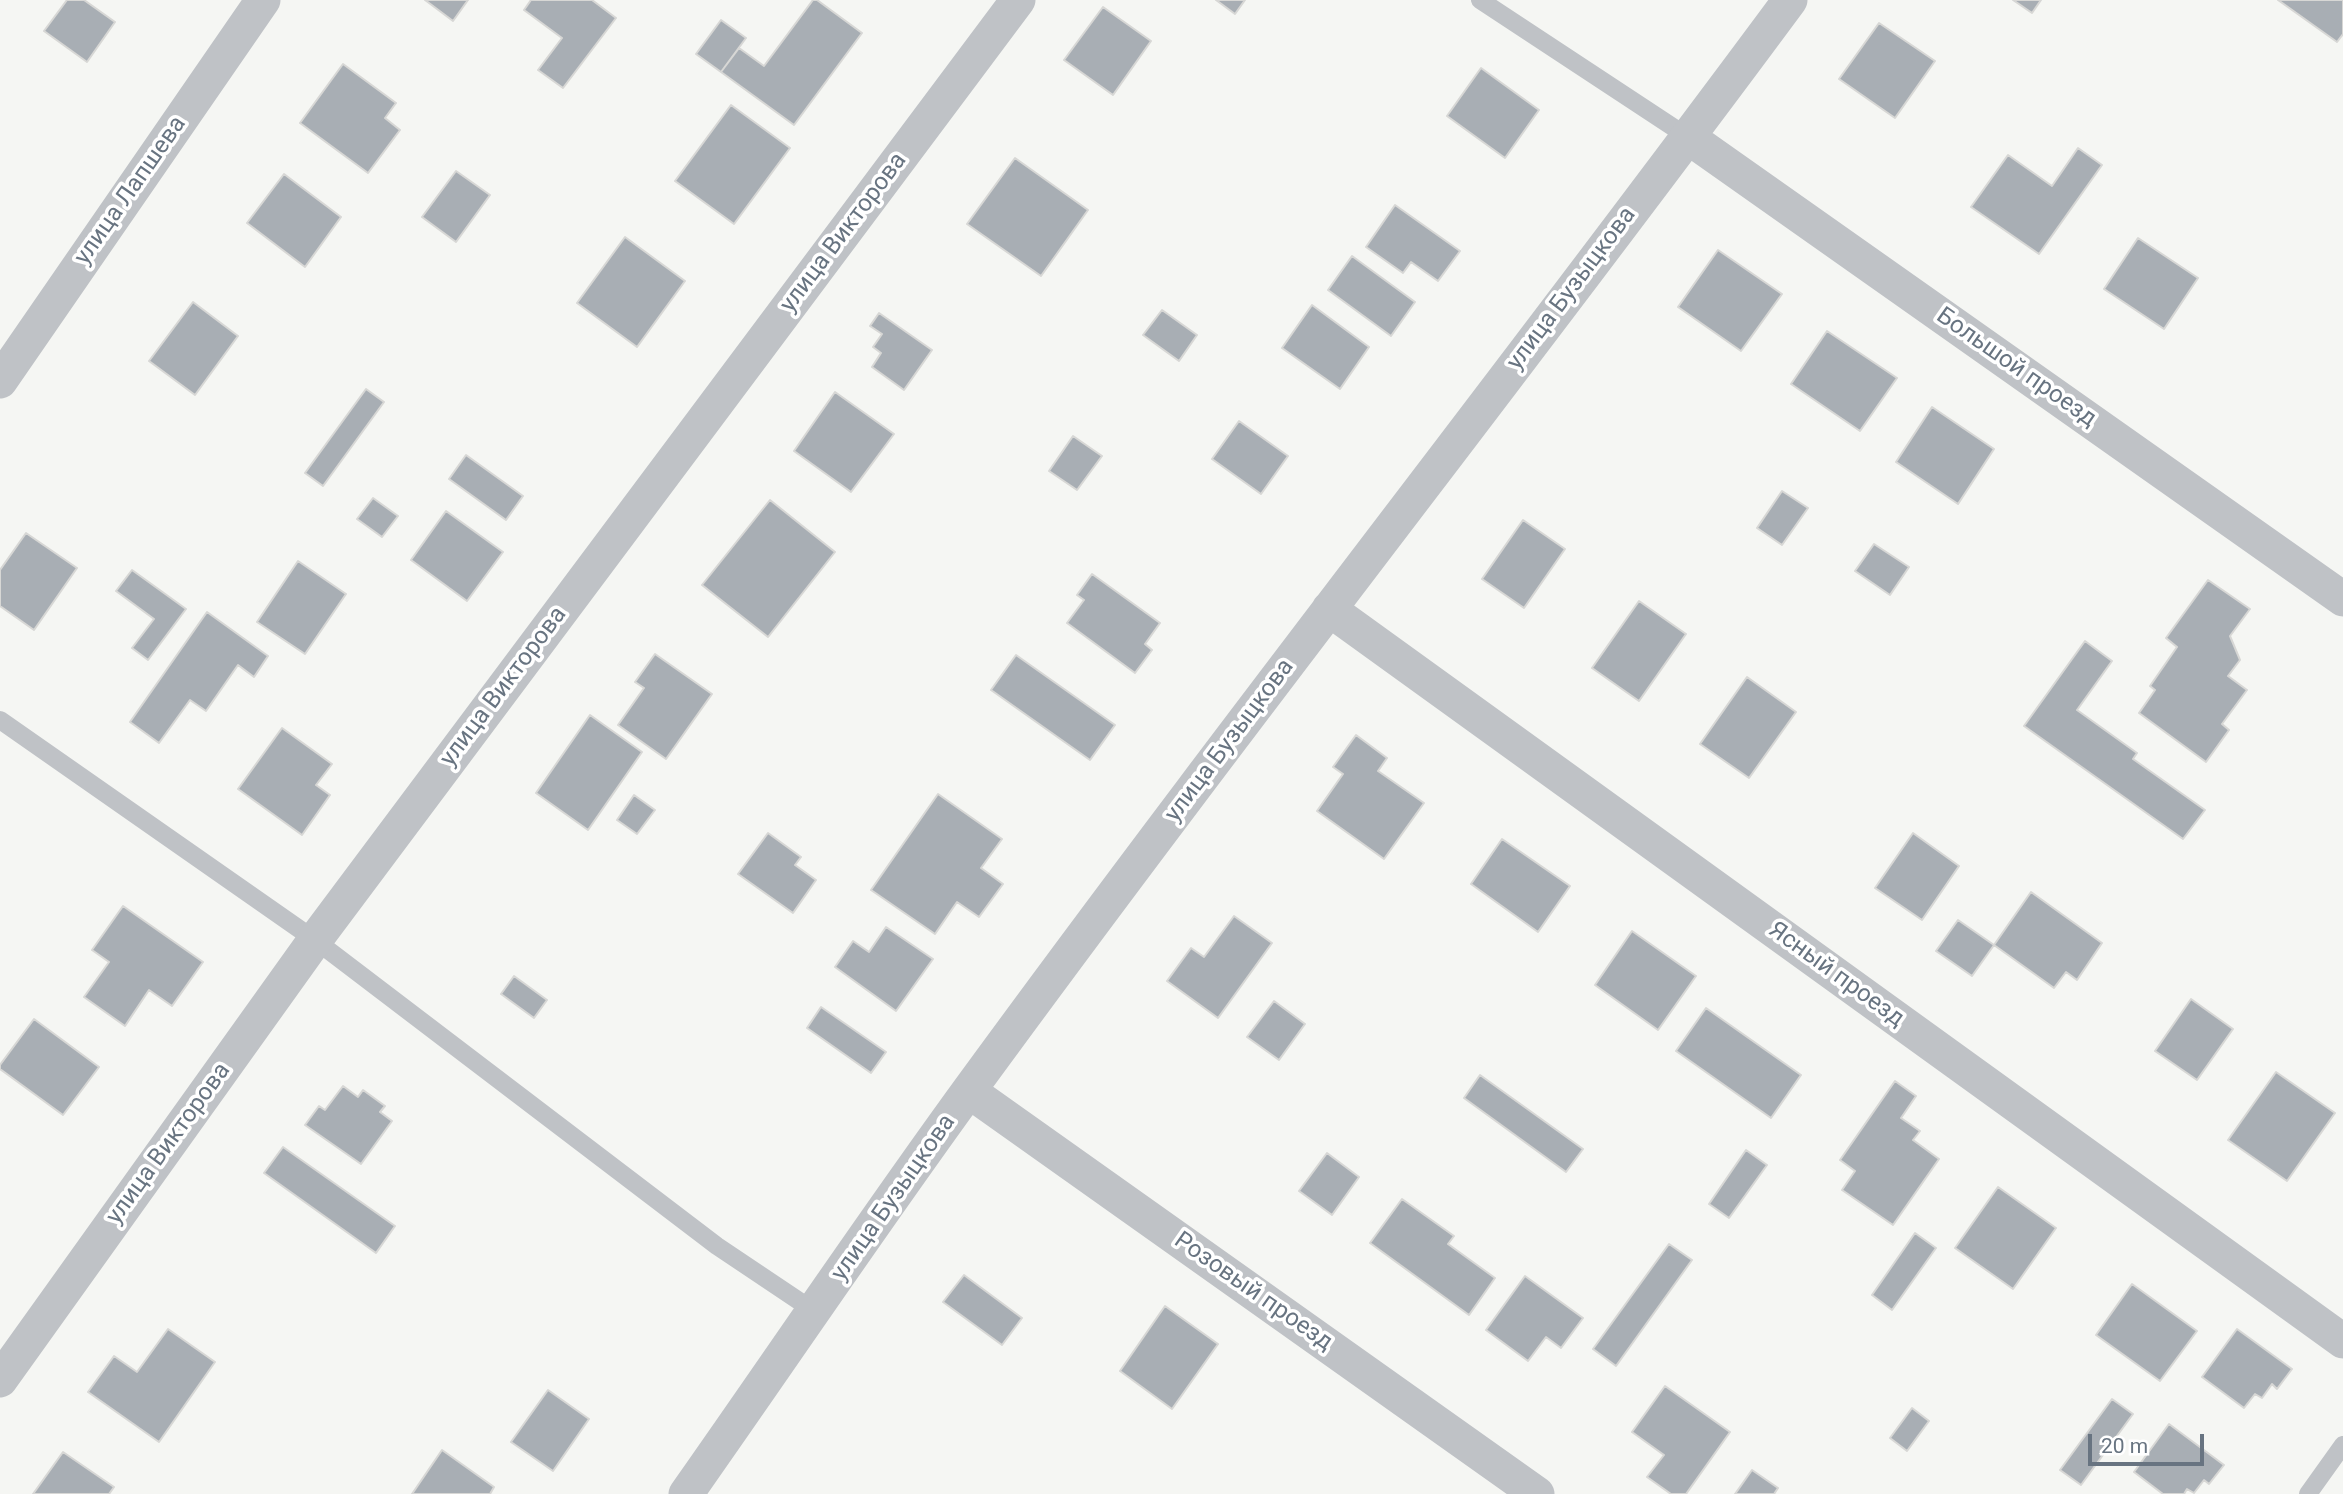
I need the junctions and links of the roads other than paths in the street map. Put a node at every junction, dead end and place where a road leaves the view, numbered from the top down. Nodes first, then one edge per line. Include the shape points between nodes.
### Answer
1 (263, 0) edge
2 (1018, 0) edge
3 (1480, 0) edge
4 (1790, 0) edge
5 (1688, 137) junction
6 (0, 382) edge
7 (2343, 599) edge
8 (1329, 609) junction
9 (0, 720) edge
10 (315, 940) junction
11 (969, 1090) junction
12 (814, 1311) junction
13 (2343, 1341) edge
14 (0, 1380) edge
15 (2343, 1446) edge
16 (686, 1494) edge
17 (1537, 1494) edge
18 (2308, 1494) edge

1 - 6 street, улица Лапшева
2 - 10 street, улица Викторова
3 - 5 lane
4 - 5 street, улица Бузыцкова
5 - 7 street, Большой проезд
5 - 8 street, улица Бузыцкова
8 - 11 street, улица Бузыцкова
8 - 13 street, Ясный проезд
9 - 10 lane
10 - 12 lane via 717,1246
10 - 14 street, улица Викторова
11 - 12 street, улица Бузыцкова
11 - 17 street, Розовый проезд
12 - 16 street, улица Бузыцкова
15 - 18 lane

